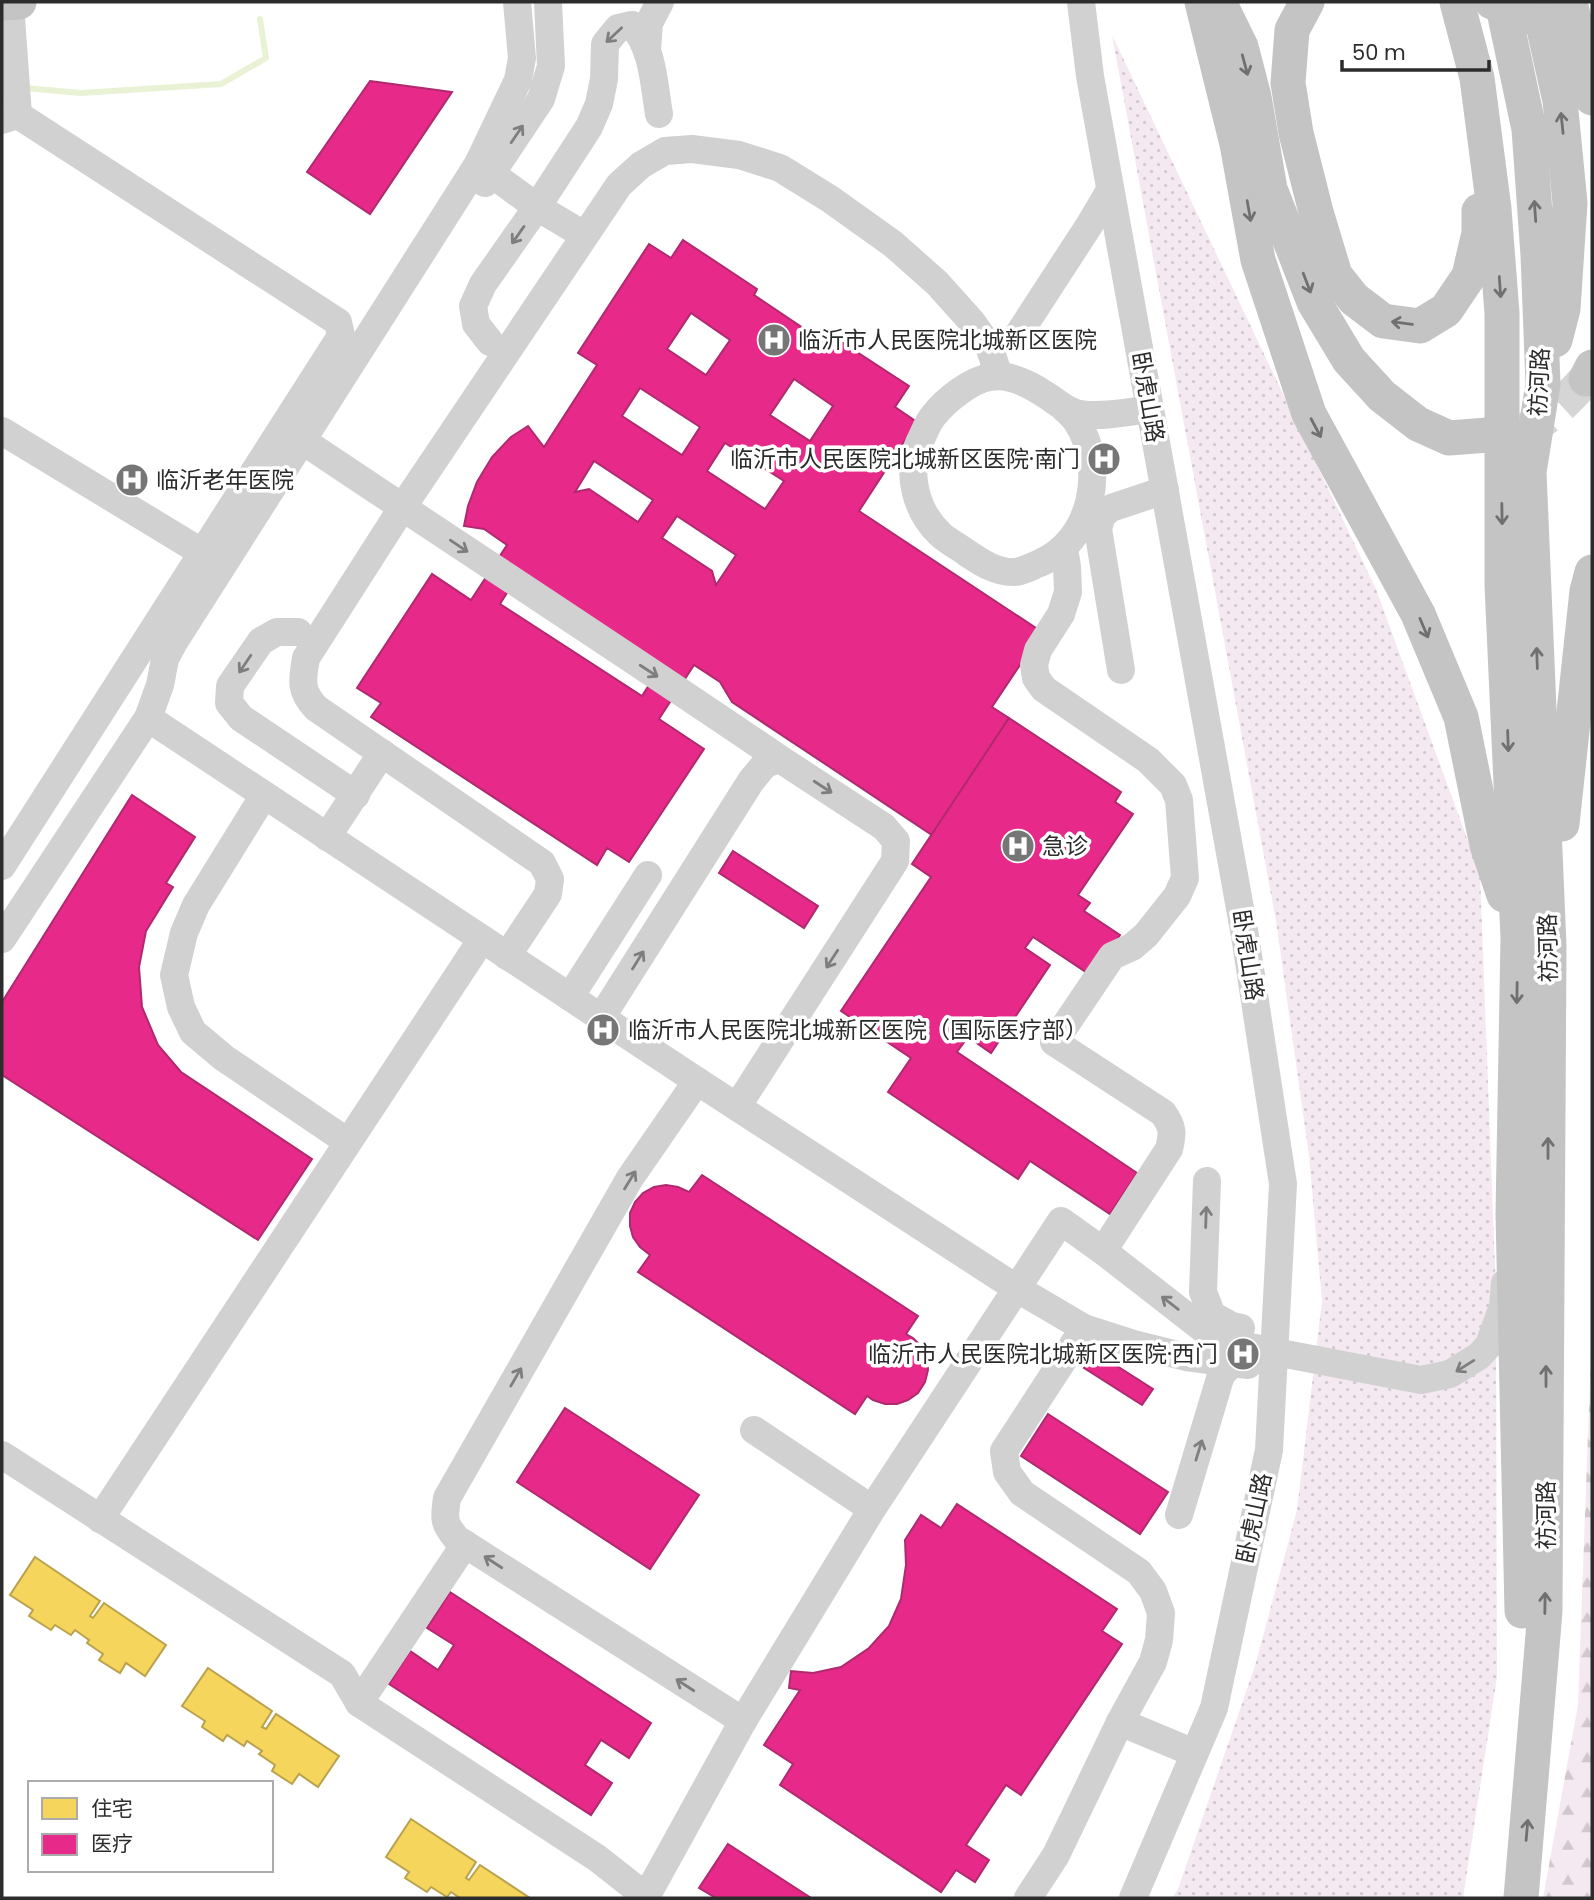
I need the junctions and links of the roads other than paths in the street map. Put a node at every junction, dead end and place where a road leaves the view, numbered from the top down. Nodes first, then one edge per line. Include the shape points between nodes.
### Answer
1 (517, 2) edge
2 (548, 2) edge
3 (660, 2) edge
4 (1081, 2) edge
5 (1202, 2) edge
6 (1219, 2) edge
7 (1307, 2) edge
8 (1457, 2) edge
9 (1492, 2) edge
10 (1502, 2) edge
11 (1538, 2) edge
12 (1570, 2) edge
13 (11, 3) edge
14 (1592, 35) edge
15 (647, 50) junction
16 (1476, 78) junction
17 (1592, 98) edge
18 (659, 114) dead end
19 (10, 118) edge
20 (484, 168) junction
21 (1110, 190) junction
22 (537, 207) junction
23 (584, 235) junction
24 (1016, 338) dead end
25 (490, 342) dead end
26 (999, 376) junction
27 (1543, 384) junction
28 (1062, 407) junction
29 (1150, 409) junction
30 (2, 431) edge
31 (1488, 435) tunnel mouth
32 (315, 449) junction
33 (1165, 490) junction
34 (402, 508) junction
35 (1064, 548) junction
36 (202, 553) junction
37 (1592, 572) edge
38 (299, 632) dead end
39 (1121, 670) dead end
40 (160, 685) junction
41 (148, 718) junction
42 (383, 754) junction
43 (780, 760) junction
44 (264, 795) junction
45 (356, 795) junction
46 (327, 837) junction
47 (2, 866) edge
48 (648, 874) dead end
49 (482, 939) junction
50 (2, 940) edge
51 (1534, 942) junction
52 (507, 956) junction
53 (570, 997) junction
54 (601, 1018) junction
55 (697, 1081) junction
56 (737, 1107) junction
57 (348, 1142) junction
58 (1208, 1181) dead end
59 (1513, 1214) junction
60 (1103, 1251) junction
61 (1016, 1288) junction
62 (1084, 1328) junction
63 (1274, 1351) junction
64 (1232, 1363) junction
65 (754, 1430) dead end
66 (2, 1455) edge
67 (872, 1508) junction
68 (1179, 1516) dead end
69 (100, 1519) junction
70 (465, 1544) junction
71 (359, 1703) junction
72 (743, 1721) junction
73 (1120, 1722) junction
74 (1194, 1753) junction
75 (647, 1898) edge
76 (1028, 1898) edge
77 (1133, 1898) edge
78 (1498, 1898) edge
79 (1521, 1898) edge

1 - 20 street via 522,58
20 -> 2 street via 541,99 551,66
3 - 15 street via 649,23
4 - 21 street, 卧虎山路
5 -> 51 main road via 1237,144 1258,260 1304,401 1418,614 1461,717 1488,845
6 -> 31 main road via 1241,47 1270,189 1314,302 1349,360 1382,396 1418,424 1449,438
16 -> 7 main road via 1479,233 1469,276 1446,310 1420,326 1383,321 1354,299 1335,275 1296,133 1288,83 1292,30
8 - 16 main road, 祊河路
9 - 14 main road, bridge
27 -> 10 main road, 祊河路 via 1529,129
27 -> 11 main road via 1563,309 1570,203 1560,101
12 - 17 main road
13 - 19 street
15 - 18 street
15 -> 22 street via 632,25 618,28 605,44 599,104
16 -> 51 main road, 祊河路 via 1502,313 1502,585
19 - 36 street via 338,322 341,336
20 - 22 street
20 - 32 street
20 - 40 street via 174,642
21 - 24 street
21 - 29 street, 卧虎山路
22 - 23 street
22 -> 25 street via 483,284 473,306 476,324
23 - 26 street via 619,185 640,164 664,150 739,155 780,168 893,244 937,283 989,346
23 - 34 street
26 - 28 street via 1021,381
26 - 35 street via 972,382 934,414 914,455 914,487 920,507 941,534 1002,572 1018,572
51 -> 27 main road, 祊河路 via 1529,472
28 - 29 street via 1089,414
28 - 35 street via 1083,432 1091,456 1092,487 1087,514
29 - 33 street, 卧虎山路
30 - 36 street
32 - 34 street
32 - 40 street
33 - 39 street via 1111,508 1102,515 1098,529
33 - 63 street, 卧虎山路 via 1245,936 1283,1184
34 - 42 street via 306,658 302,680 306,697 316,708
34 -> 43 street
35 - 60 street via 1068,592 1061,614 1038,650 1036,678 1044,690 1148,760 1173,786 1179,800 1185,868 1177,897 1164,915 1132,947 1112,956 1054,1042 1163,1113 1171,1124 1169,1149
36 - 47 street
37 - 51 main road
38 -> 45 street via 277,632 261,641 230,686 229,703 241,718
40 - 41 street
41 - 44 street
41 - 50 street
42 - 45 street
42 - 52 street via 542,863 550,879 548,894
54 -> 43 street via 751,781 765,764
43 -> 56 street via 884,827 896,841 895,861
44 - 46 street
44 - 57 street via 196,905 184,933 174,975 181,1007 193,1032 224,1058
45 - 46 street
46 - 49 street
48 - 53 street
49 - 52 street
49 - 57 street
51 -> 59 main road, 祊河路
79 -> 51 main road, 祊河路 via 1545,1611
52 - 53 street
53 - 54 street
54 - 55 street
55 - 56 street
70 -> 55 street via 446,1527 447,1498 631,1178
56 - 61 street
57 - 69 street
63 -> 58 street via 1257,1330 1232,1326 1212,1315 1203,1292
59 -> 63 street via 1503,1306 1489,1345 1450,1374 1421,1380
59 - 78 main road, 祊河路 via 1522,1610
60 - 61 street via 1061,1221
63 -> 60 street via 1229,1343 1202,1328
61 - 62 street
61 - 67 street
62 - 64 street via 1134,1345
62 - 73 street via 1004,1451 1007,1472 1022,1493 1139,1572 1153,1591 1161,1613 1159,1640 1153,1662
63 - 64 street via 1253,1365
63 - 74 street, 卧虎山路 via 1269,1450 1214,1708
68 -> 64 street via 1222,1375
65 - 67 street
66 - 69 street
67 - 72 street
69 - 71 street via 342,1674
70 - 71 street
72 -> 70 street
71 - 75 street via 597,1858
72 - 75 street
73 - 74 street
73 - 76 street via 1056,1856
74 - 77 street, 卧虎山路

